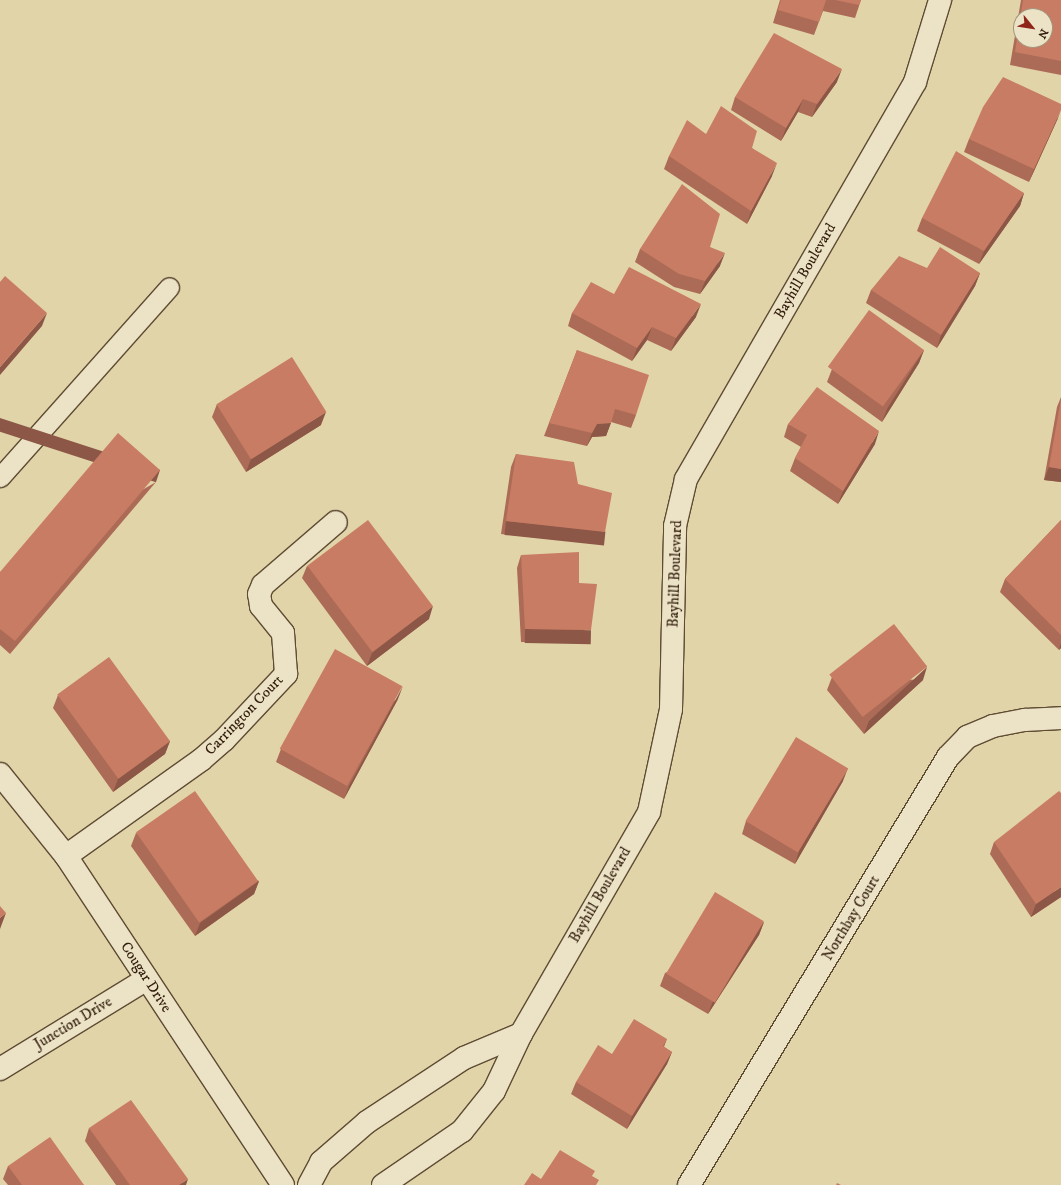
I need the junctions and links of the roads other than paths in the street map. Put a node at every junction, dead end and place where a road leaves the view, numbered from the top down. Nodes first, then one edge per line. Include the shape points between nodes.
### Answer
1 (940, 0) edge
2 (169, 287) dead end
3 (0, 477) edge
4 (336, 522) dead end
5 (1061, 718) edge
6 (0, 774) edge
7 (66, 856) junction
8 (147, 979) junction
9 (521, 1034) junction
10 (0, 1068) edge
11 (283, 1185) edge
12 (309, 1185) edge
13 (383, 1185) edge
14 (689, 1185) edge

1 - 9 street, Bayhill Boulevard via 915,82 686,479 675,526 671,709 649,812
2 - 3 lane
4 - 7 street, Carrington Court via 263,585 259,594 261,606 283,633 286,674 224,740 201,760
5 - 14 street, Northbay Court via 1025,720 994,726 967,737 948,757
6 - 7 street, Cougar Drive
7 - 8 street, Cougar Drive
8 - 10 street, Junction Drive
8 - 11 street, Cougar Drive
9 - 12 street via 464,1058 368,1122 320,1162
9 - 13 street, Bayhill Boulevard via 494,1091 462,1131

